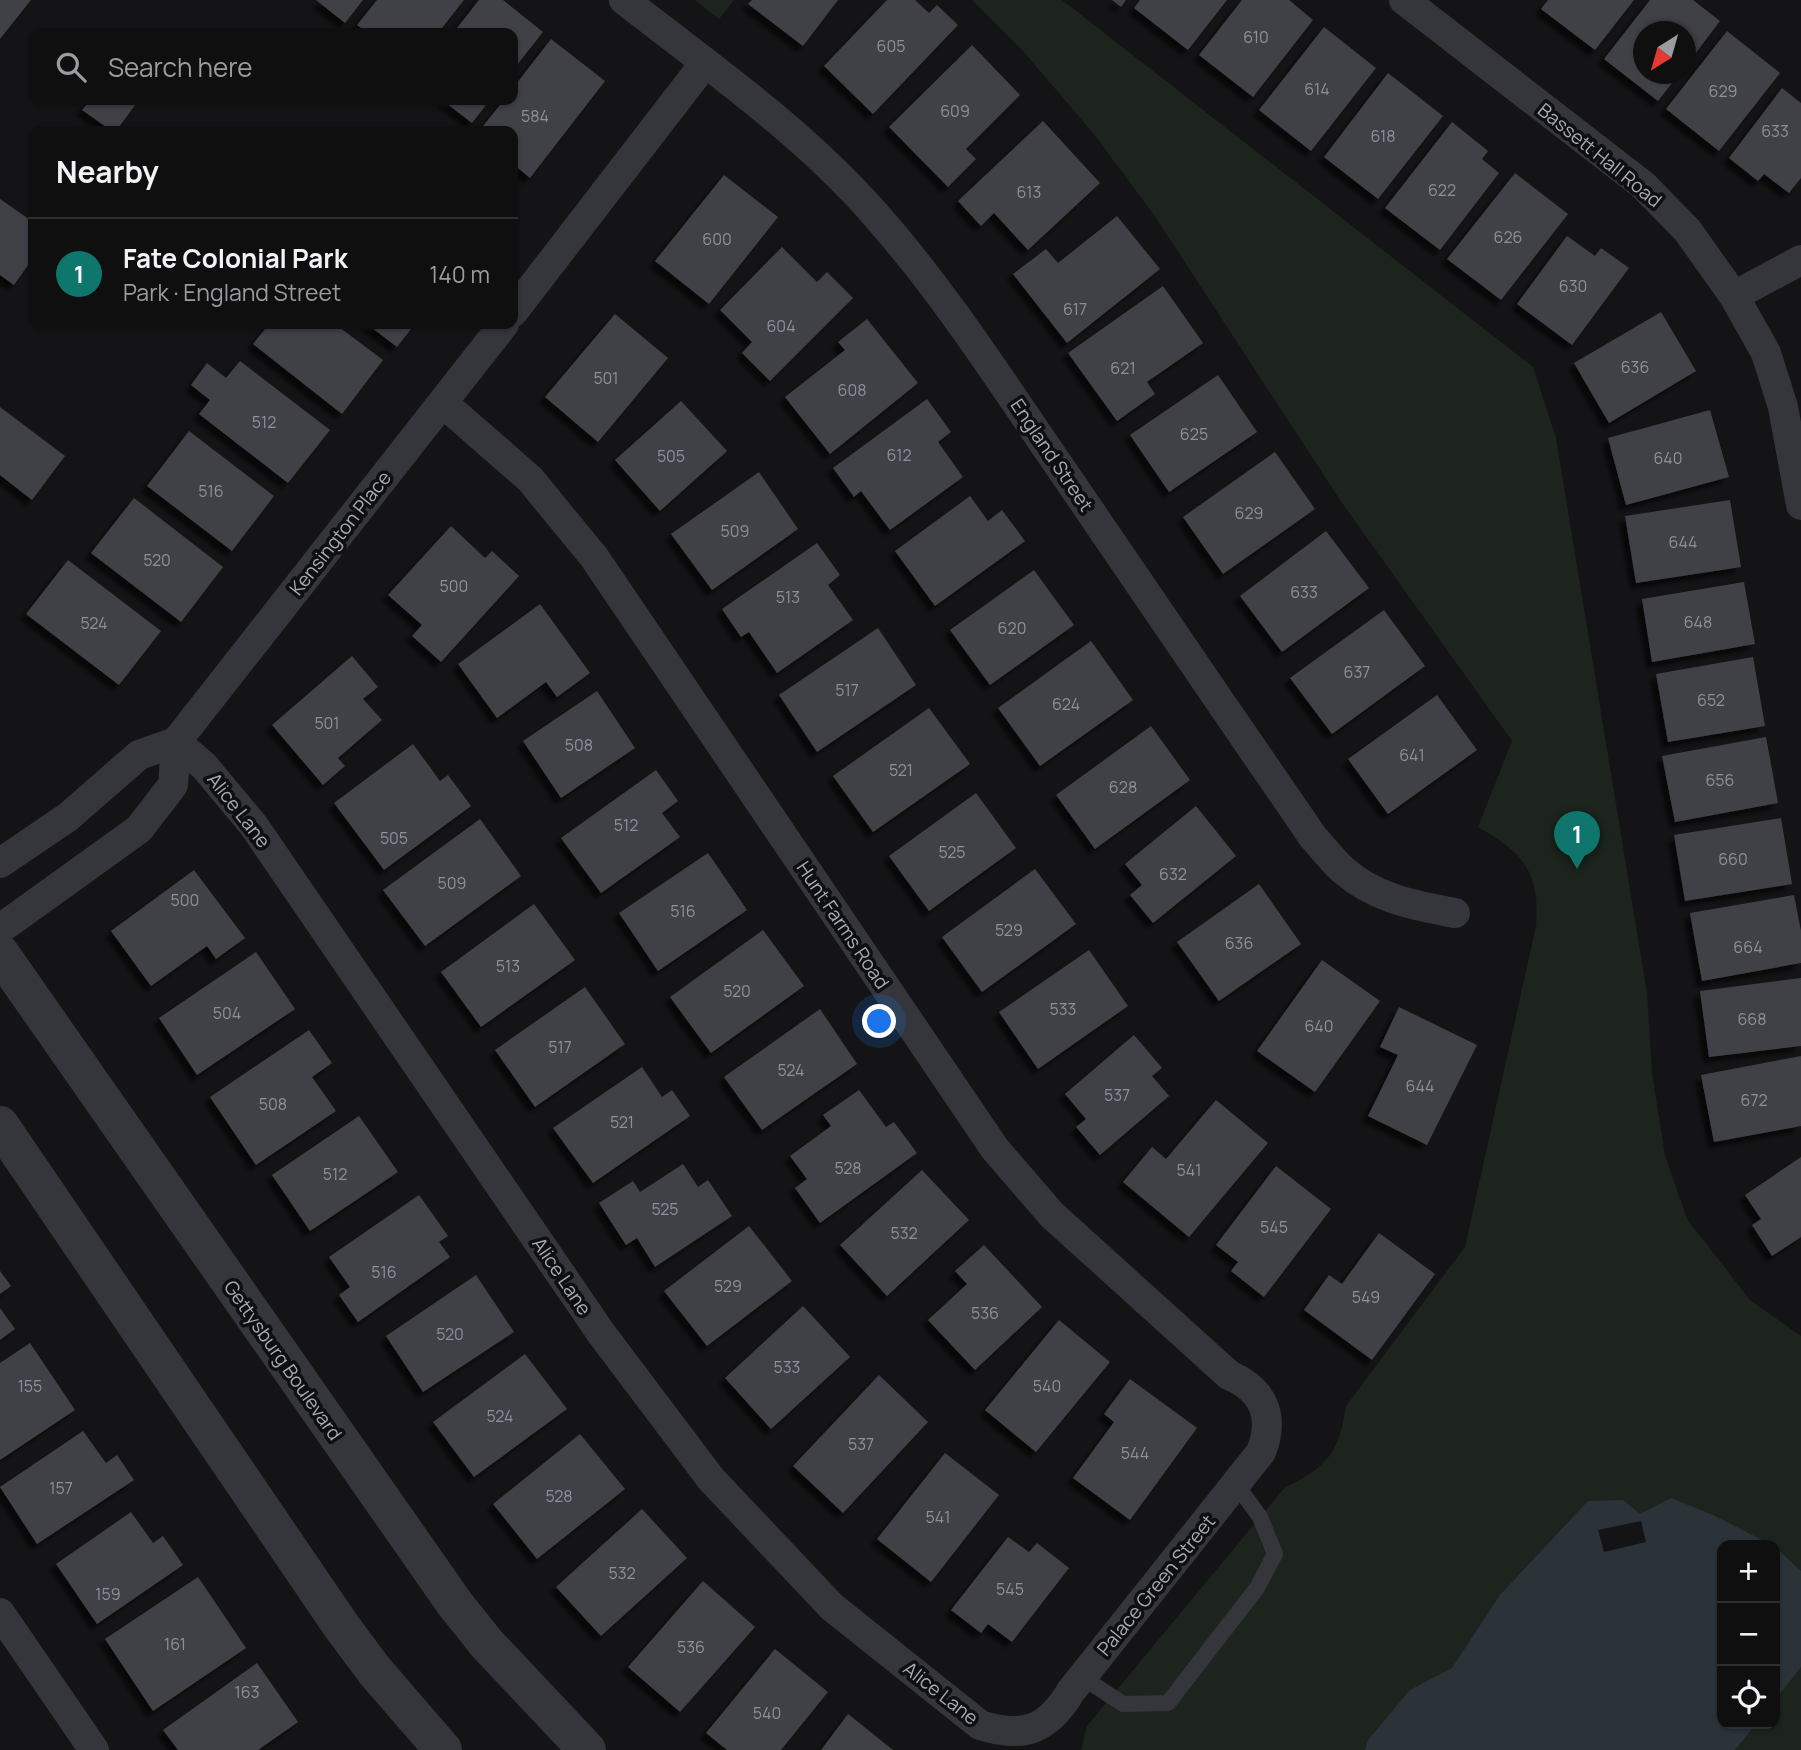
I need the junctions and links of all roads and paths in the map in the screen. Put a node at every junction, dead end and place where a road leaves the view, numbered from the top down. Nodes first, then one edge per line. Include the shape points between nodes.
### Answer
1 (624, 0) edge
2 (1404, 0) edge
3 (705, 63) junction
4 (1801, 260) edge
5 (1734, 296) junction
6 (518, 306) edge
7 (500, 329) edge
8 (443, 403) junction
9 (1801, 505) edge
10 (176, 742) junction
11 (0, 863) edge
12 (1455, 913) dead end
13 (0, 929) edge
14 (0, 953) edge
15 (0, 1125) edge
16 (1268, 1421) joint
17 (1236, 1484) junction
18 (0, 1613) edge
19 (1082, 1677) junction
20 (1022, 1731) joint
21 (94, 1750) edge
22 (443, 1750) edge
23 (587, 1750) edge

1 - 3 street, England Street
2 - 5 street, Bassett Hall Road via 1643,185 1687,230
3 - 6 street
3 - 12 street, England Street via 825,163 874,212 914,262 979,349 1313,837 1342,870 1371,891 1399,902
4 - 5 street
5 - 9 street, Bassett Hall Road via 1766,353 1783,407
7 - 8 street, Kensington Place
8 - 10 street, Kensington Place
8 - 16 street, Hunt Farms Road via 530,478 594,557 995,1149 1095,1256 1229,1375 1256,1392
10 - 11 street via 139,755 68,817
10 - 13 street via 173,785 139,829
10 - 20 street, Alice Lane via 204,766 254,826 601,1334 710,1479 832,1607 980,1725 1001,1732
14 - 23 street, Gettysburg Boulevard via 455,1604
15 - 22 street via 342,1627
16 - 17 street, Palace Green Street via 1261,1452
17 - 19 street, Palace Green Street
17 - 19 lane via 1260,1517 1275,1554 1257,1588 1168,1703 1123,1704
18 - 21 street
19 - 20 street, Palace Green Street via 1060,1710

